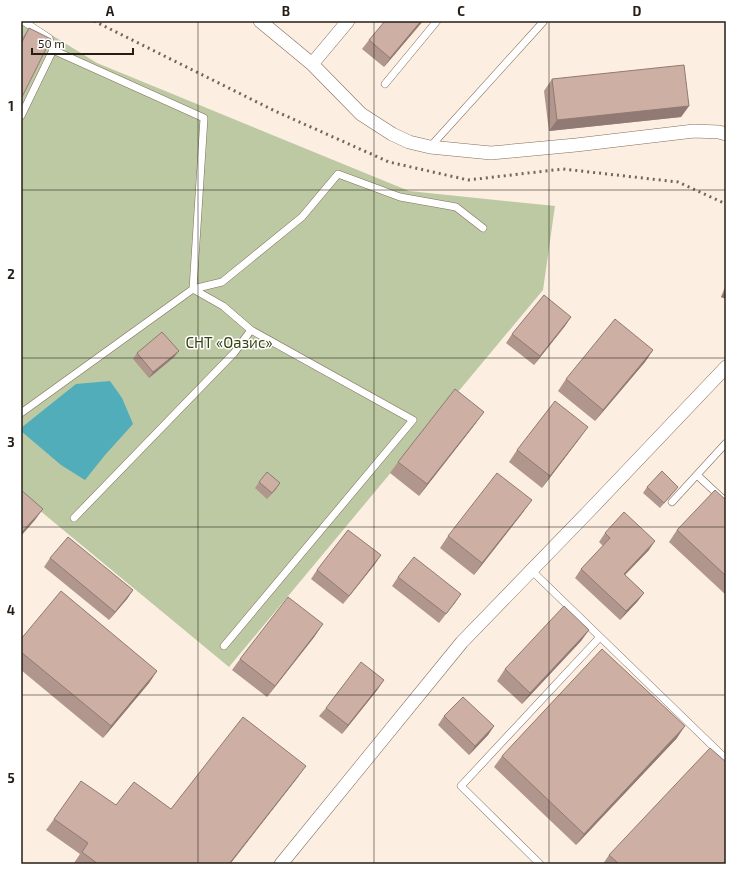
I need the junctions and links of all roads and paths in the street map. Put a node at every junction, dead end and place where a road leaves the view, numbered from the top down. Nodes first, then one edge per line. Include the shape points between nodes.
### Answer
1 (23, 21) edge
2 (260, 21) edge
3 (348, 21) edge
4 (437, 21) edge
5 (544, 21) edge
6 (53, 50) junction
7 (312, 64) junction
8 (386, 84) dead end
9 (21, 116) edge
10 (726, 134) edge
11 (430, 148) junction
12 (483, 228) dead end
13 (193, 288) junction
14 (251, 330) junction
15 (726, 367) edge
16 (21, 413) edge
17 (726, 443) edge
18 (697, 475) junction
19 (672, 502) edge
20 (726, 502) edge
21 (74, 518) dead end
22 (531, 570) junction
23 (600, 637) junction
24 (224, 646) dead end
25 (726, 759) edge
26 (281, 864) edge
27 (540, 864) edge

1 - 6 lane via 48,38
2 - 7 street
3 - 7 street
4 - 8 lane
5 - 11 lane
6 - 9 lane
6 - 13 lane via 204,118
7 - 11 street via 360,114 408,142
10 - 11 street via 694,131 491,153
12 - 13 lane via 456,207 400,197 338,174 302,217 222,282
13 - 14 lane via 224,306
13 - 16 lane
14 - 21 lane via 234,353
14 - 24 lane via 413,420
15 - 22 street
17 - 18 lane
18 - 19 lane
18 - 20 lane
22 - 23 lane
22 - 26 street via 462,642
23 - 25 lane
23 - 27 lane via 461,786

